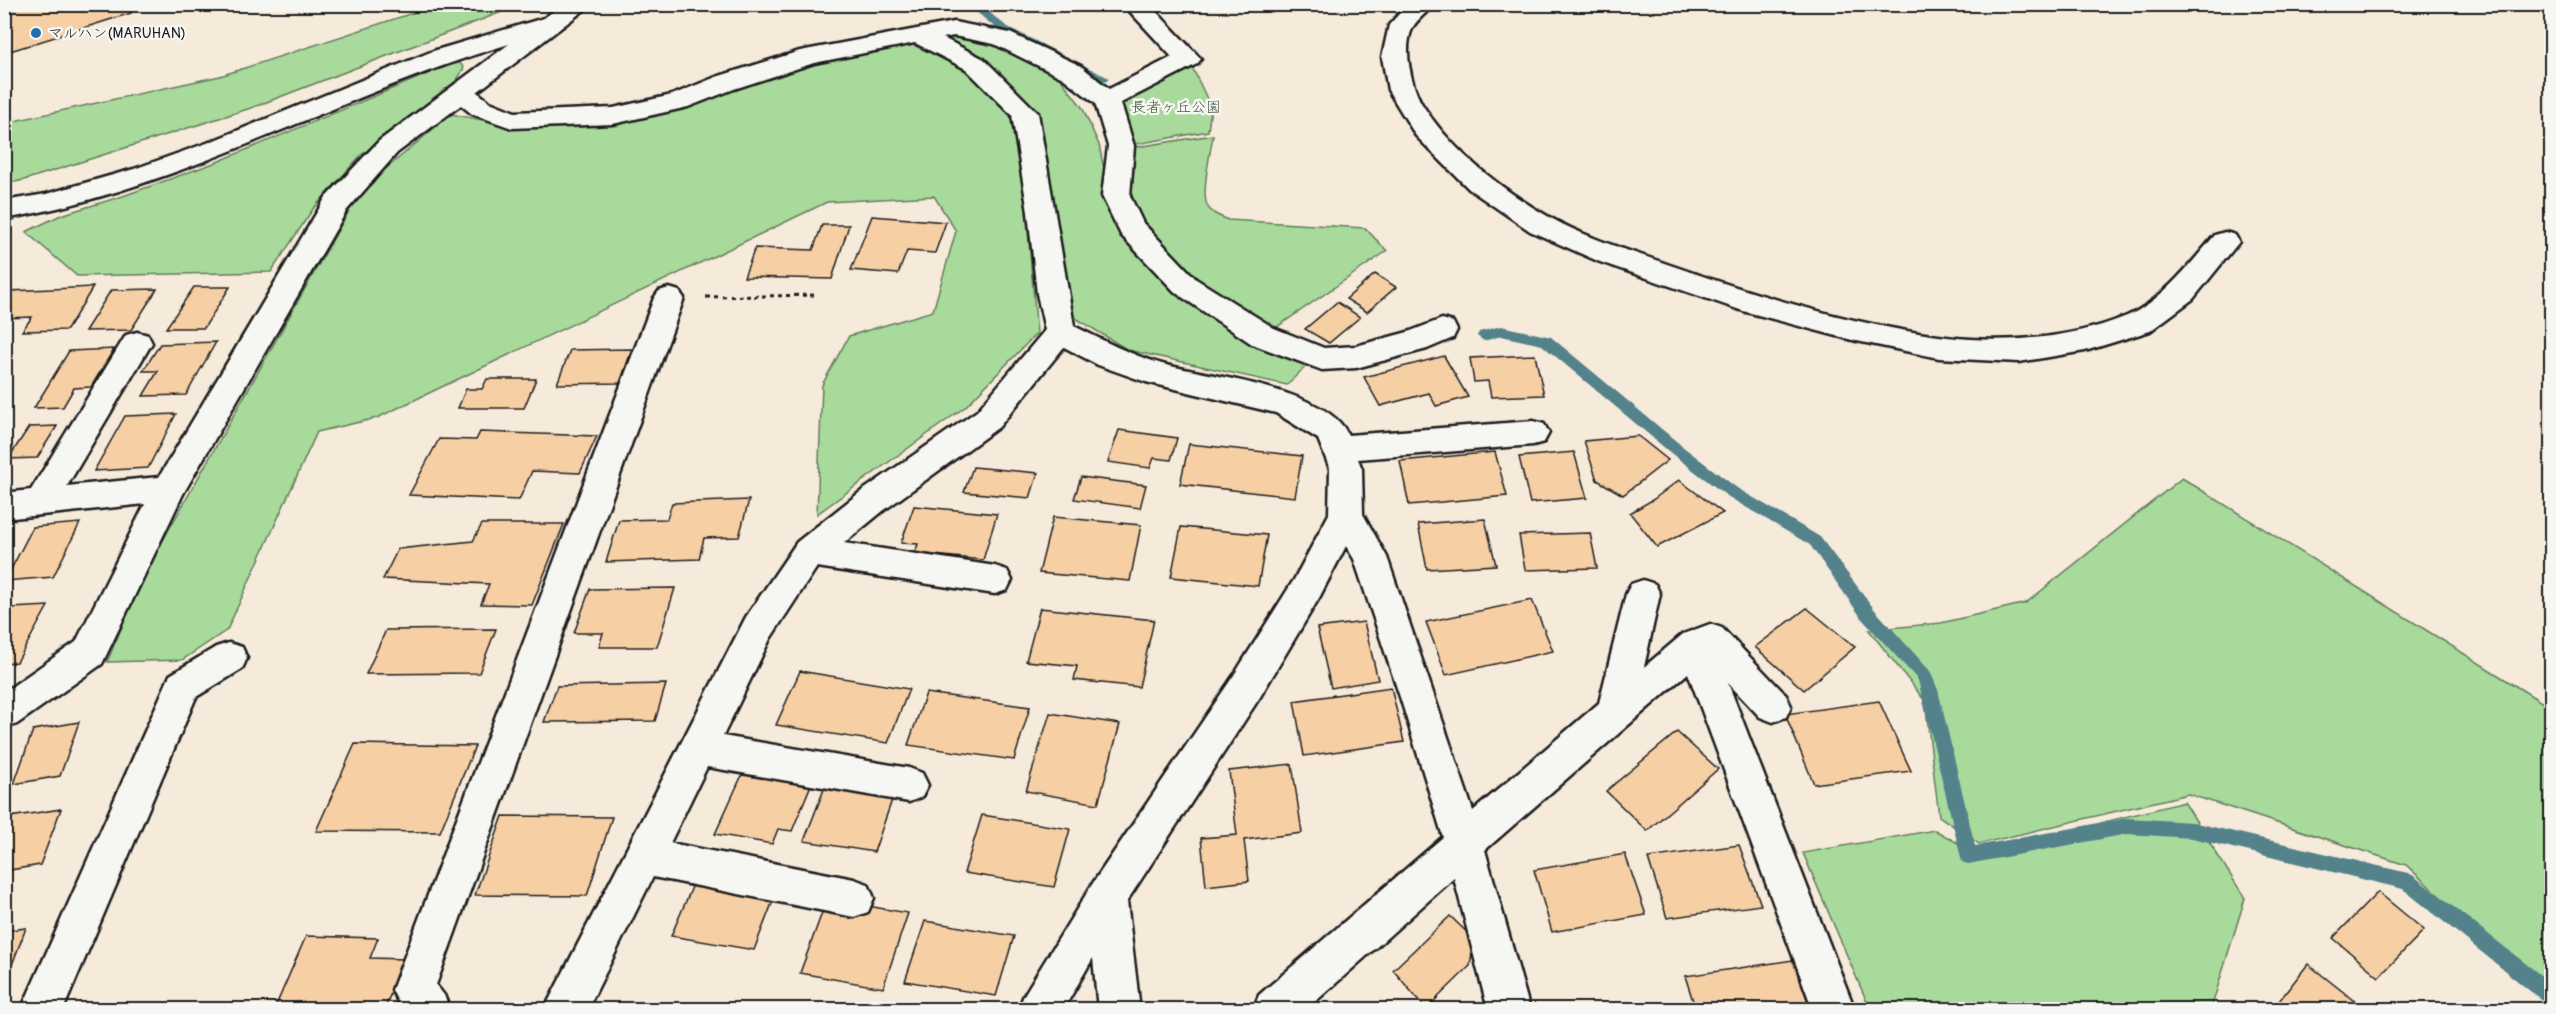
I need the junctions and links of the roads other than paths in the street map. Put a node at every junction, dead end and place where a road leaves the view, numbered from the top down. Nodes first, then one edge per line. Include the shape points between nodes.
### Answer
1 (580, 4) edge
2 (1135, 4) edge
3 (1422, 4) edge
4 (554, 23) junction
5 (918, 35) junction
6 (460, 92) junction
7 (1107, 100) junction
8 (4, 210) edge
9 (2225, 242) dead end
10 (669, 298) road end
11 (1442, 330) dead end
12 (1060, 332) junction
13 (137, 343) dead end
14 (1533, 433) dead end
15 (1338, 448) junction
16 (169, 489) junction
17 (41, 502) junction
18 (4, 506) edge
19 (1346, 515) junction
20 (809, 552) junction
21 (995, 580) dead end
22 (1643, 594) dead end
23 (1696, 645) junction
24 (229, 658) dead end
25 (1773, 706) dead end
26 (1615, 712) junction
27 (4, 713) edge
28 (697, 748) junction
29 (909, 785) dead end
30 (1464, 843) junction
31 (643, 856) junction
32 (1107, 897) junction
33 (854, 898) dead end
34 (42, 1010) edge
35 (429, 1010) edge
36 (565, 1010) edge
37 (1039, 1010) edge
38 (1119, 1010) edge
39 (1274, 1010) edge
40 (1509, 1010) edge
41 (1834, 1010) edge

1 - 4 street
2 - 7 street via 1188,59
3 - 9 street via 1401,25 1395,57 1401,90 1425,130 1479,183 1540,225 1610,255 1743,301 1939,347 2019,351 2085,340 2139,323 2183,292
4 - 6 street
4 - 8 street via 442,56 144,175 46,203
5 - 6 street via 809,56 679,101 614,116 512,120 481,108
5 - 7 street via 954,29 1001,38 1072,72
5 - 12 street via 975,64 1025,112
6 - 16 street via 388,147 336,204
7 - 11 street via 1121,146 1116,196 1131,228 1186,286 1263,336 1322,358 1356,357
10 - 35 street via 413,990
12 - 15 street via 1109,357 1157,374 1285,403 1331,431
12 - 20 street via 988,419
13 - 17 street
14 - 15 street
15 - 19 street via 1346,469
16 - 17 street
16 - 27 street via 89,653
17 - 18 street
19 - 30 street via 1370,557
19 - 32 street via 1247,686
20 - 21 street
20 - 28 street via 758,628
22 - 26 street
23 - 25 street via 1710,639
23 - 26 street
23 - 41 street
24 - 34 street via 183,686
26 - 30 street
28 - 29 street
28 - 31 street
30 - 39 street
30 - 40 street
31 - 33 street
31 - 36 street
32 - 37 street
32 - 38 street

